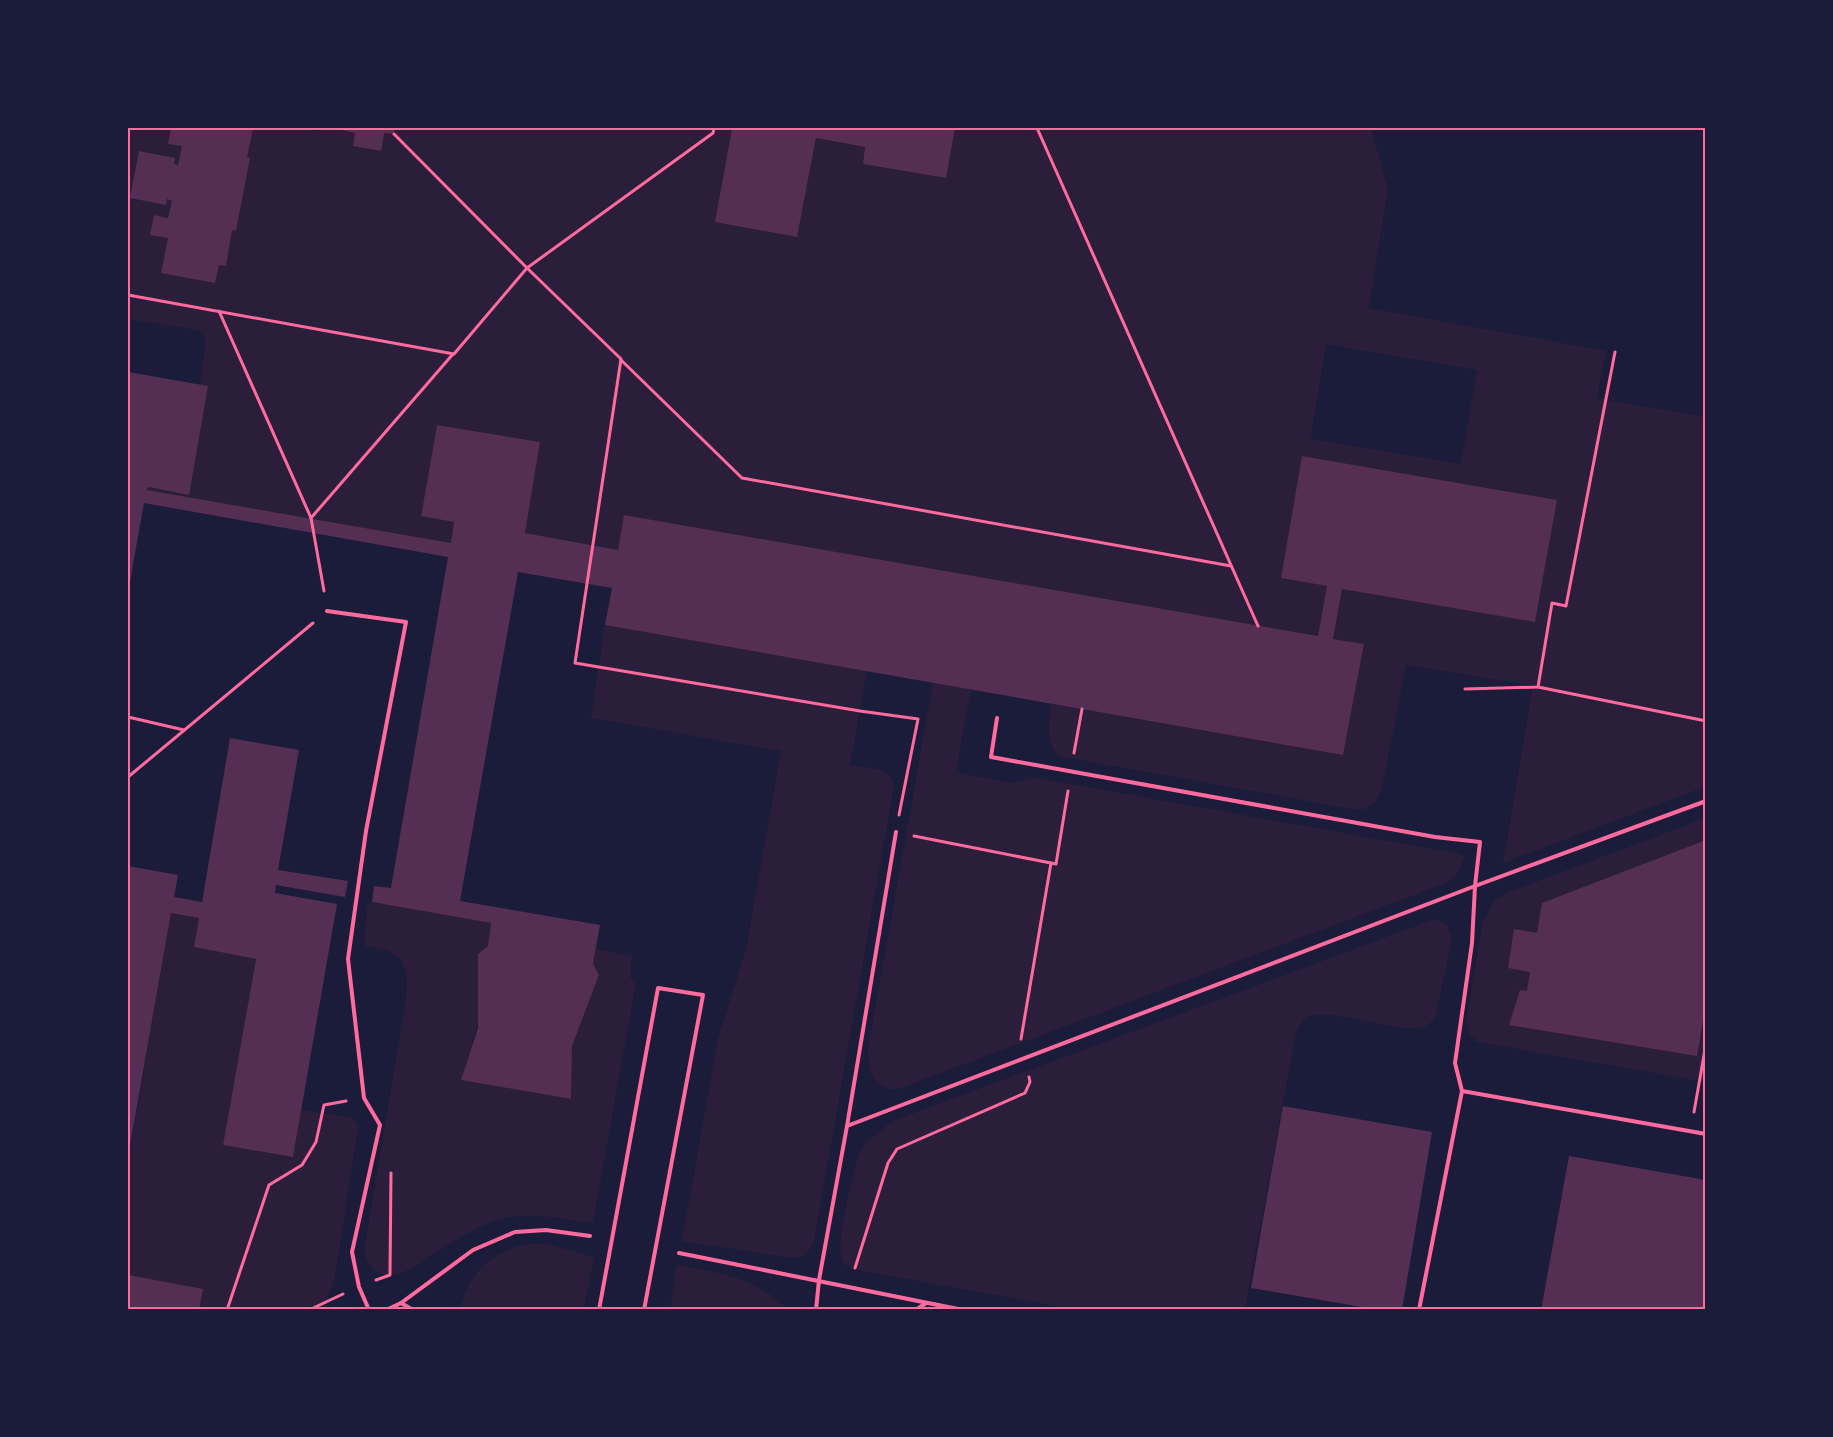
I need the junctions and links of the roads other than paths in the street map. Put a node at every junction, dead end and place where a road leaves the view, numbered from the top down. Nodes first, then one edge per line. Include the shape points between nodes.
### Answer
1 (328, 610) road end
2 (997, 718) dead end
3 (1706, 801) edge
4 (896, 832) road end
5 (1475, 886) junction
6 (1462, 1092) junction
7 (848, 1126) junction
8 (1706, 1134) edge
9 (590, 1236) dead end
10 (679, 1253) dead end
11 (819, 1280) junction
12 (401, 1303) junction
13 (926, 1303) junction
14 (369, 1310) edge
15 (386, 1310) edge
16 (414, 1310) edge
17 (599, 1310) edge
18 (644, 1310) edge
19 (816, 1310) edge
20 (916, 1310) edge
21 (963, 1310) edge
22 (1419, 1310) edge

1 - 14 lane via 406,622 366,831 348,960 364,1098 380,1125 352,1252 359,1286
2 - 5 lane via 991,757 1480,842
3 - 5 lane
4 - 7 lane
5 - 6 lane via 1472,943 1455,1063
5 - 7 lane
6 - 8 lane
6 - 22 lane
7 - 11 lane
9 - 12 lane via 546,1230 515,1232 473,1250
10 - 11 lane
11 - 13 lane
11 - 19 lane
12 - 15 lane
12 - 16 lane
13 - 20 lane
13 - 21 lane
17 - 18 lane via 658,988 703,995

